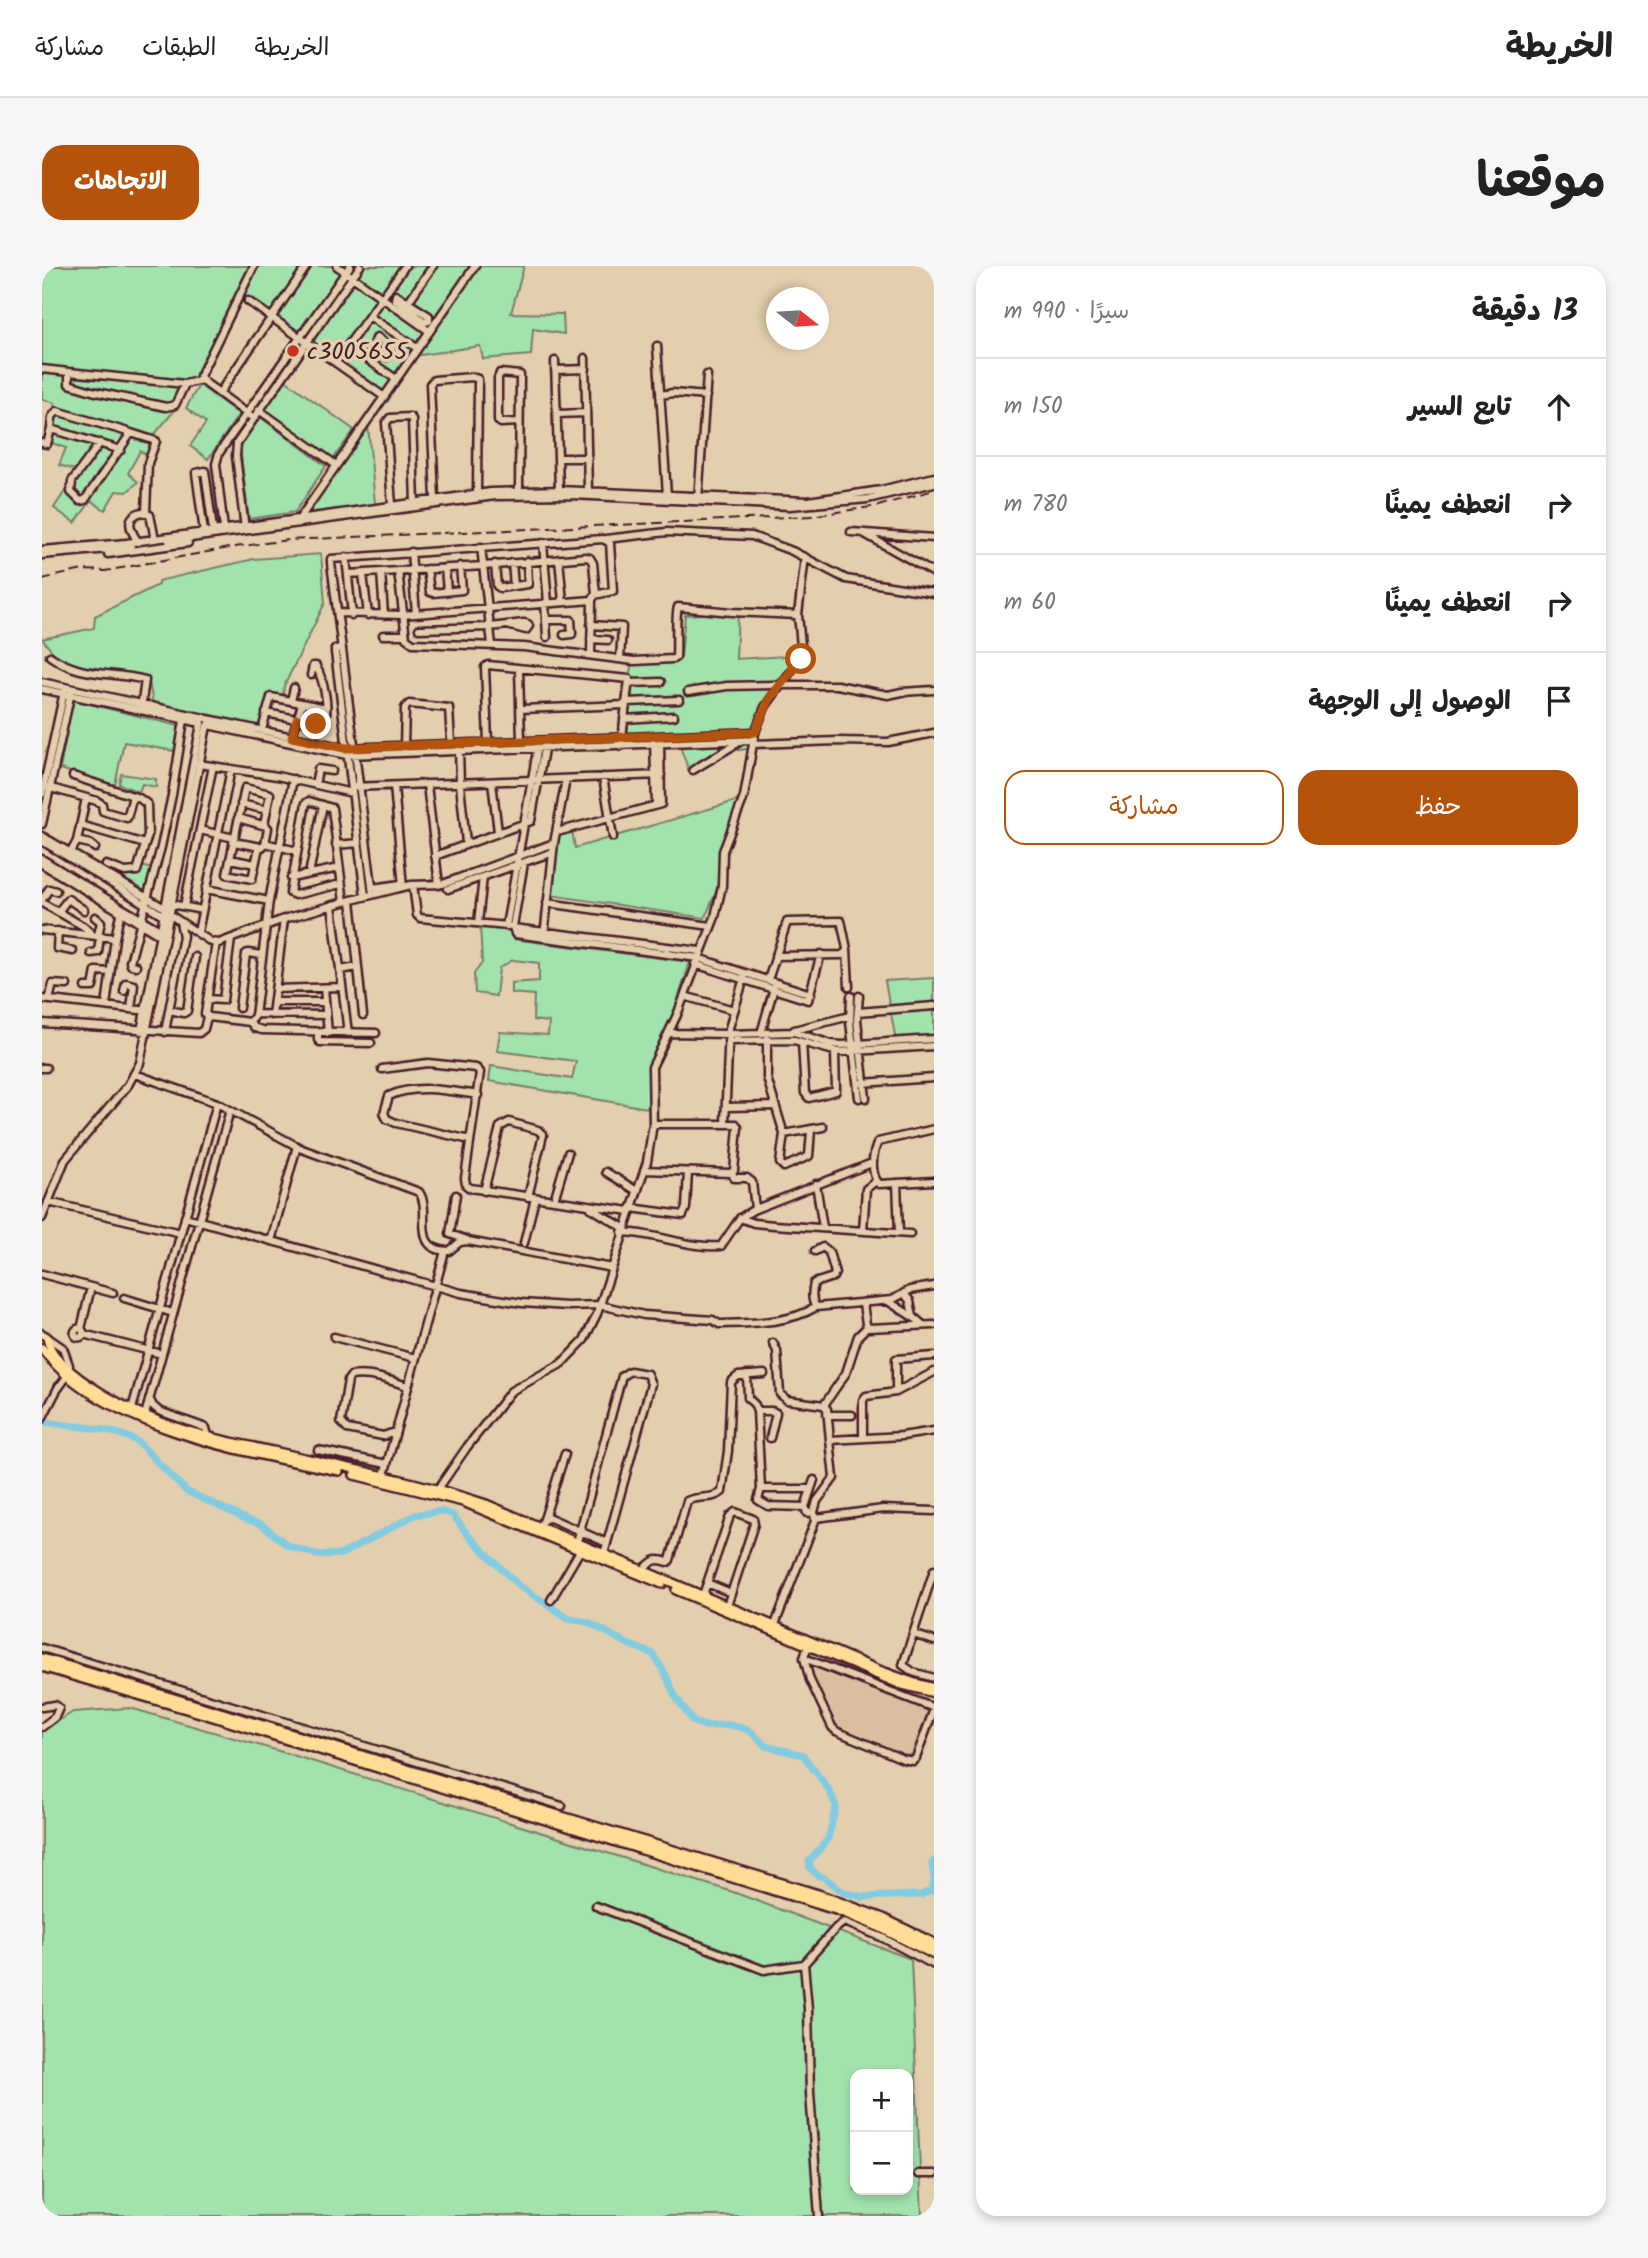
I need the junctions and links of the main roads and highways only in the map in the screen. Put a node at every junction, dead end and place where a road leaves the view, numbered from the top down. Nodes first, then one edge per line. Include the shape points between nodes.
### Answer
1 (44, 1342) edge
2 (67, 1372) junction
3 (209, 1439) junction
4 (437, 1491) junction
5 (699, 1596) junction
6 (773, 1628) junction
7 (42, 1659) edge
8 (42, 1666) edge
9 (934, 1691) edge
10 (934, 1944) edge
11 (934, 1954) edge

1 - 2 main road via 52,1361
2 - 3 main road via 132,1409
2 - 3 main road via 121,1410 163,1428
3 - 4 main road
4 - 5 main road
4 - 5 main road via 542,1523
5 - 6 main road
5 - 6 main road
6 - 9 main road via 899,1684
7 - 10 highway via 818,1895
8 - 11 highway via 839,1910

